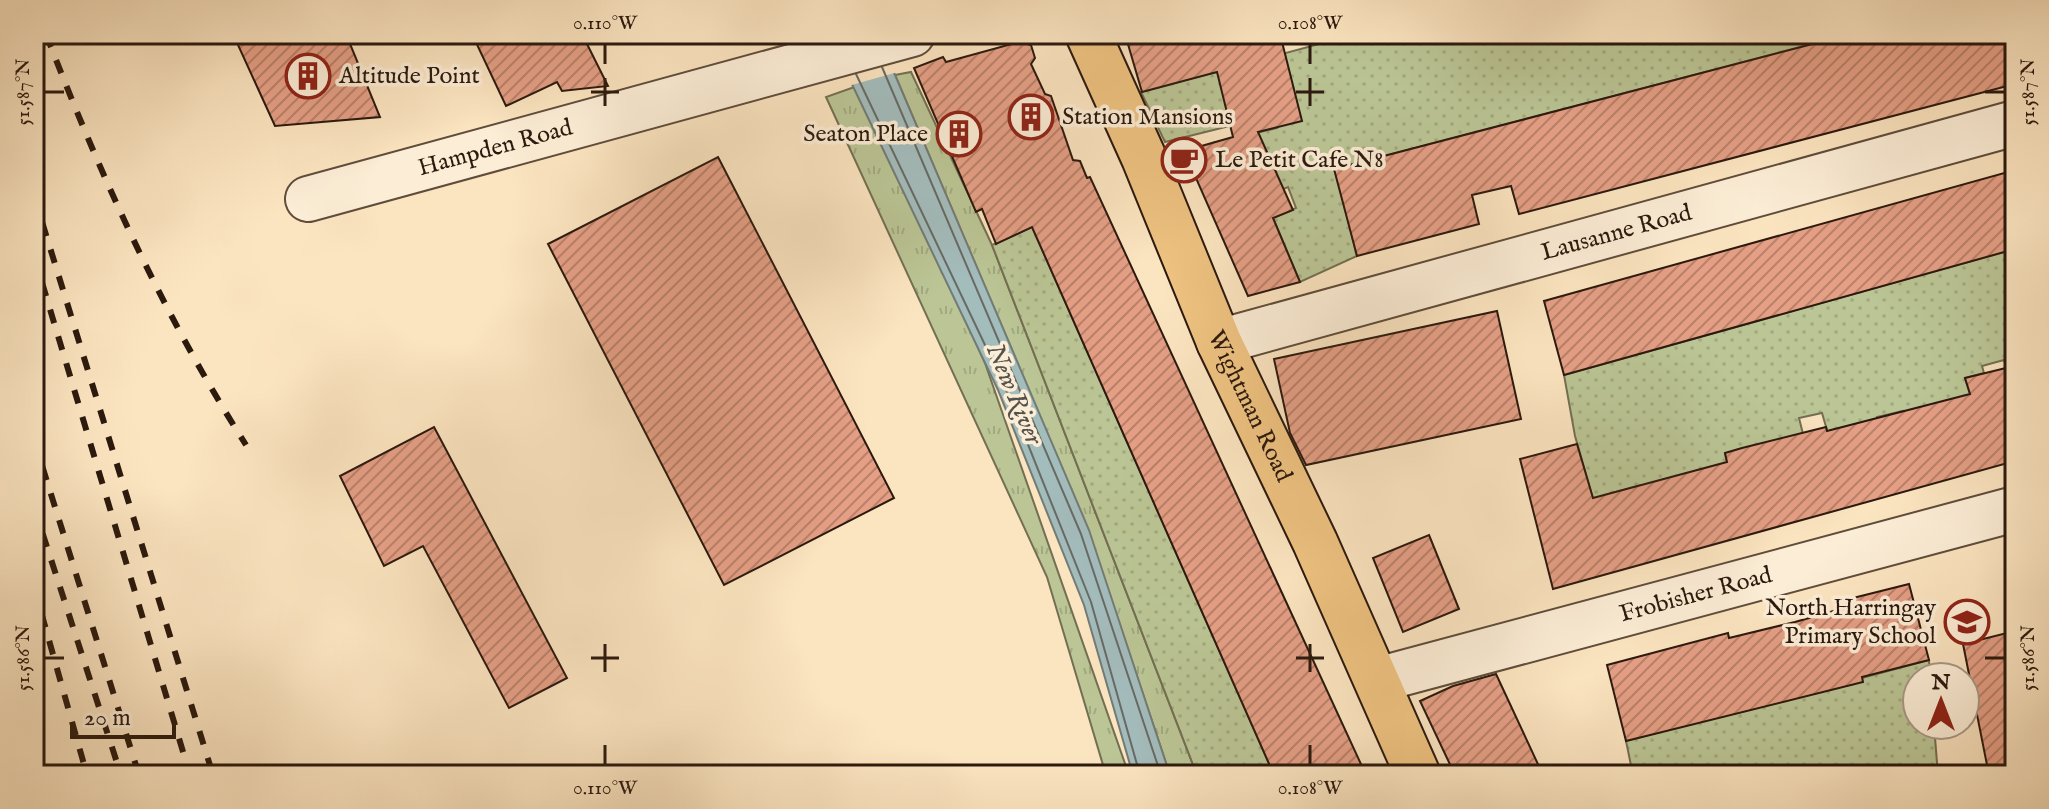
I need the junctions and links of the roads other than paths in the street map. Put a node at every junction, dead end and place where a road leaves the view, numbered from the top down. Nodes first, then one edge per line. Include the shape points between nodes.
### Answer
1 (1088, 34) edge
2 (897, 38) edge
3 (2015, 123) edge
4 (308, 199) dead end
5 (1219, 342) junction
6 (2015, 509) edge
7 (1377, 680) junction
8 (1418, 775) edge

1 - 5 main road, Wightman Road
2 - 4 street, Hampden Road
3 - 5 street, Lausanne Road
5 - 7 main road, Wightman Road
6 - 7 street, Frobisher Road
7 - 8 main road, Wightman Road

